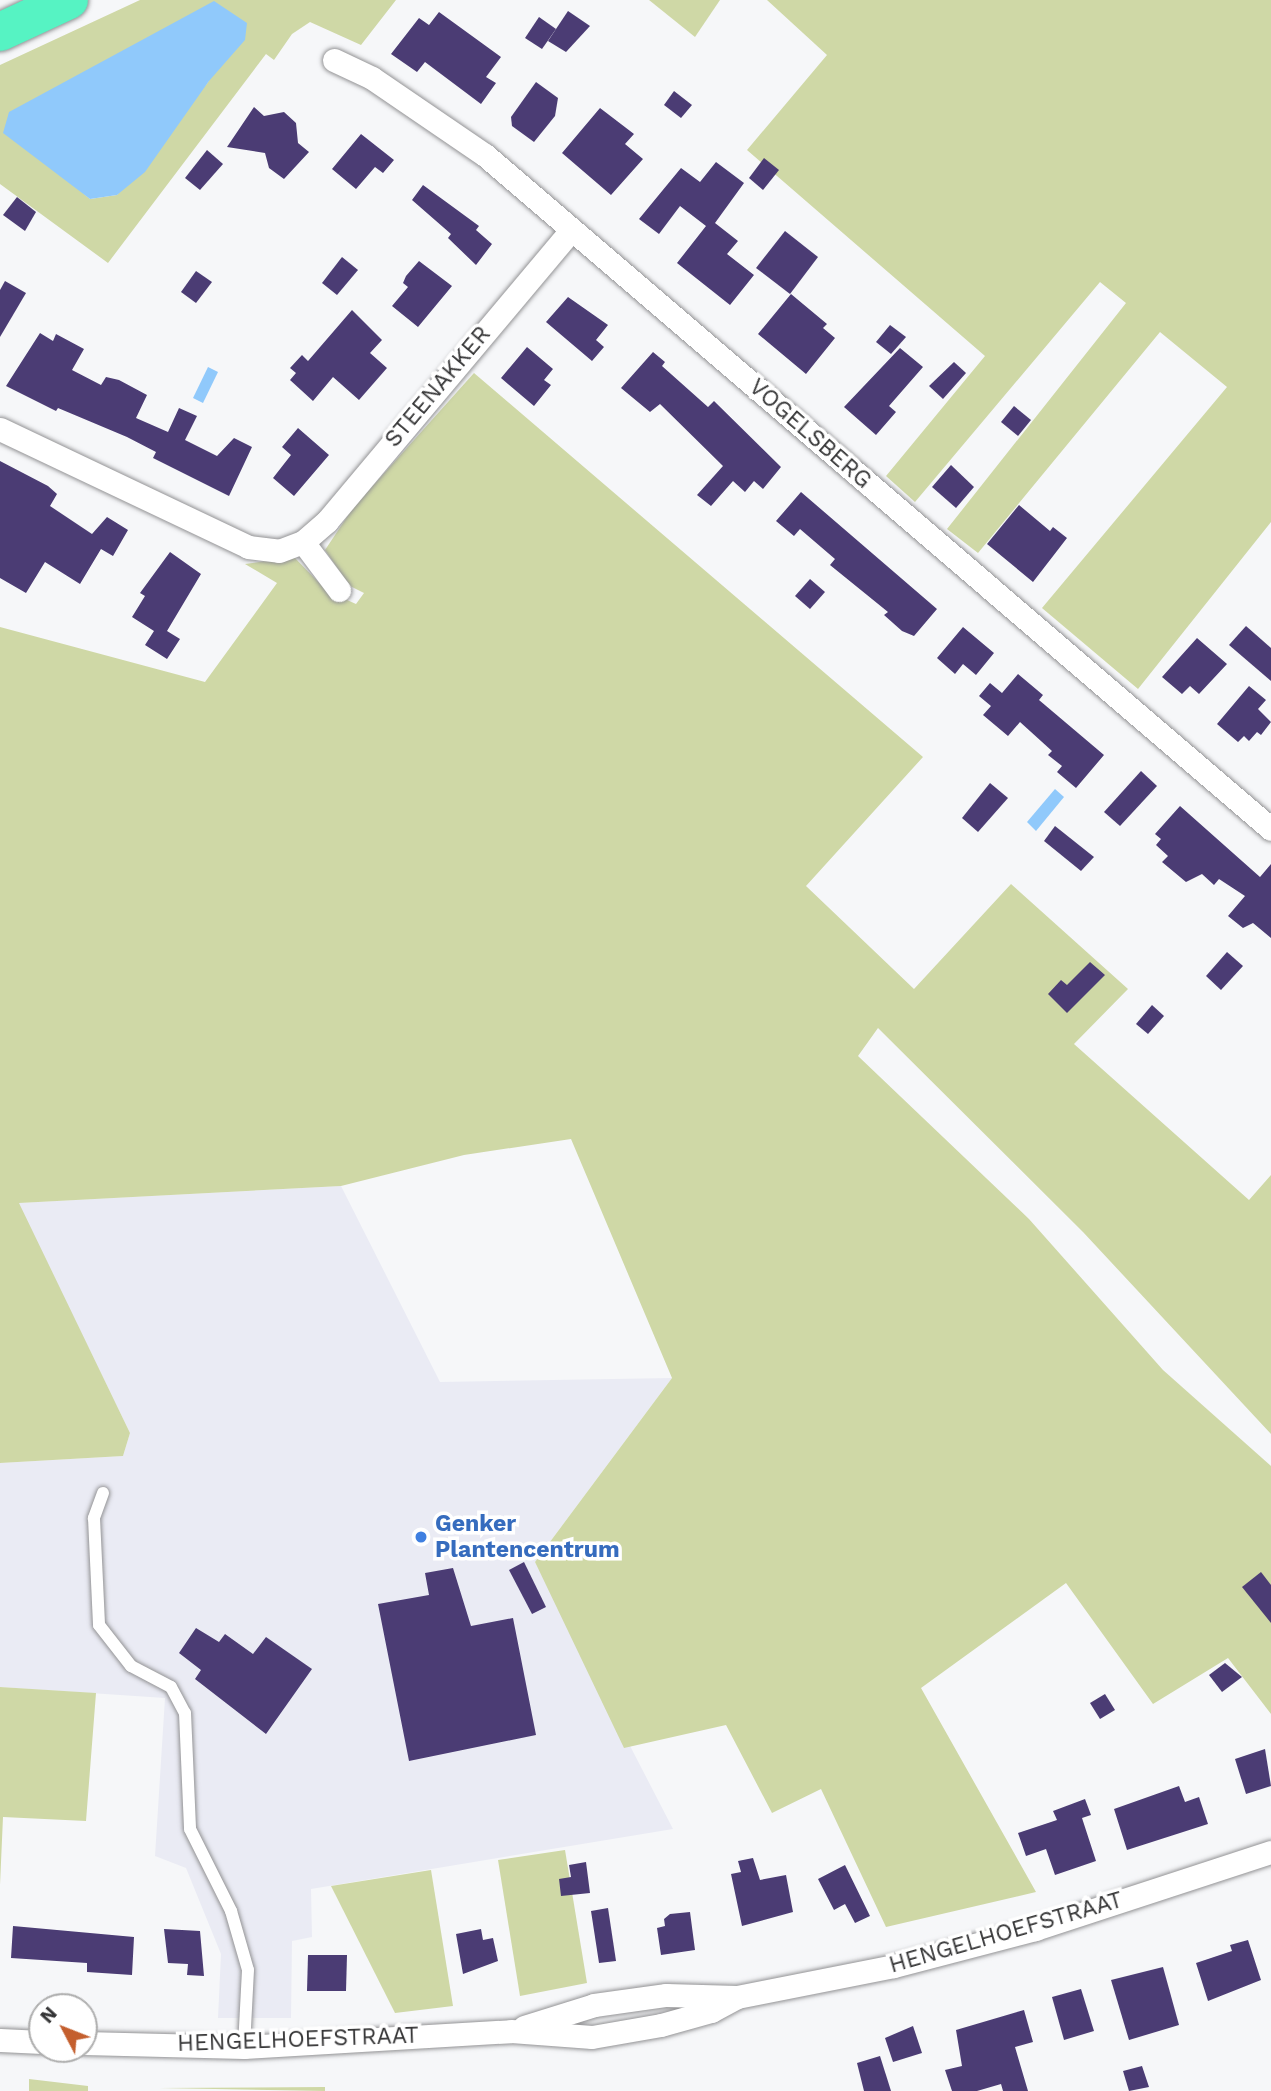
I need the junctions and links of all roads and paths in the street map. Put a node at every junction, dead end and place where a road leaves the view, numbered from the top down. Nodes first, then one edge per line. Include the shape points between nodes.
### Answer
1 (69, 0) edge
2 (0, 32) edge
3 (334, 60) dead end
4 (571, 230) junction
5 (0, 429) edge
6 (303, 542) junction
7 (339, 590) dead end
8 (1271, 829) edge
9 (103, 1493) dead end
10 (1271, 1852) edge
11 (0, 2040) edge
12 (28, 2041) edge
13 (98, 2043) edge
14 (244, 2047) junction

1 - 2 highway
3 - 4 street, VOGELSBERG via 434,118 485,155
4 - 6 street, STEENAKKER via 327,521
4 - 8 street, VOGELSBERG
5 - 6 street, STEENAKKER via 248,547 279,551
6 - 7 street
9 - 14 lane via 94,1518 99,1625 131,1666 171,1687 185,1713 190,1829 232,1910 248,1970
10 - 14 street, HENGELHOEFSTRAAT via 1035,1929 894,1966 737,1997 666,1995 594,2005 511,2031
11 - 12 street
13 - 14 street, HENGELHOEFSTRAAT

